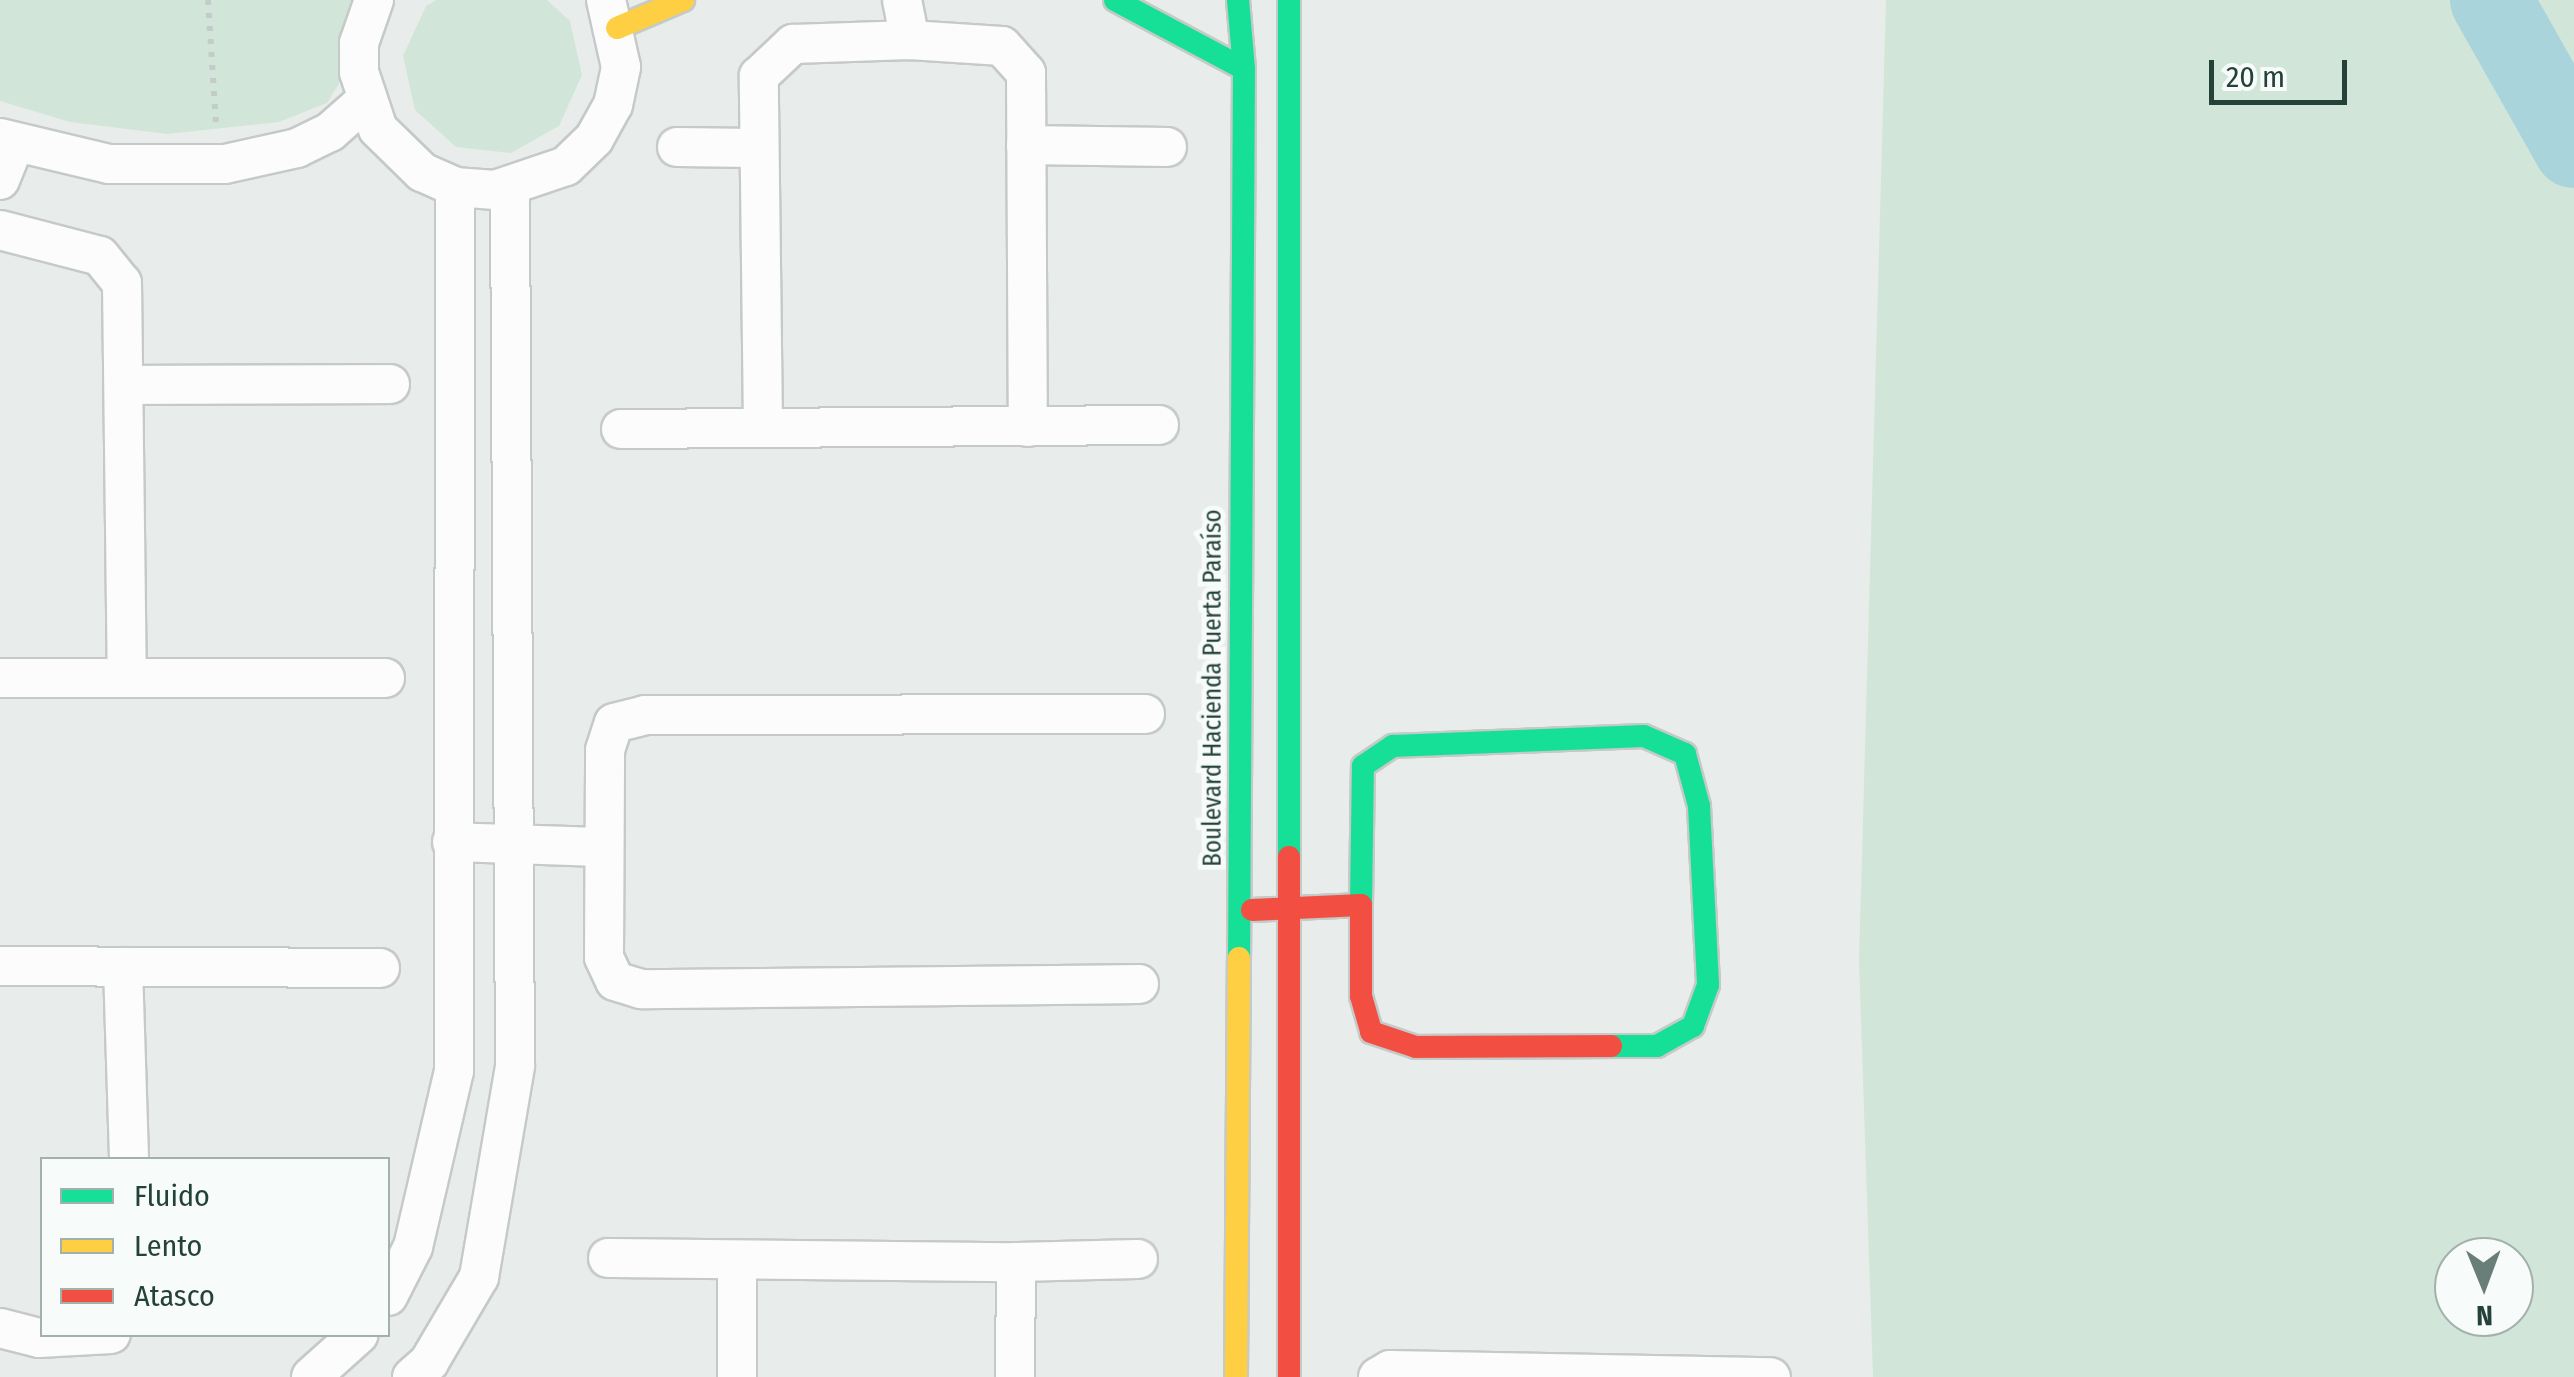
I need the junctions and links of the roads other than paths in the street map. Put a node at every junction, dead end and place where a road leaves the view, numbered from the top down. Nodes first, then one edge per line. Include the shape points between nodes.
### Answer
1 (374, 0) edge
2 (682, 0) edge
3 (902, 0) edge
4 (1116, 0) edge
5 (1238, 0) edge
6 (1289, 0) edge
7 (612, 14) edge
8 (910, 40) junction
9 (1244, 69) junction
10 (364, 101) junction
11 (8, 140) edge
12 (1026, 145) junction
13 (1166, 147) dead end
14 (677, 148) dead end
15 (756, 148) junction
16 (0, 180) edge
17 (455, 187) junction
18 (510, 188) junction
19 (0, 230) edge
20 (390, 384) dead end
21 (126, 385) junction
22 (1159, 425) dead end
23 (763, 427) junction
24 (1028, 427) junction
25 (622, 428) dead end
26 (0, 678) edge
27 (127, 678) junction
28 (386, 678) dead end
29 (1145, 714) dead end
30 (452, 842) junction
31 (514, 845) junction
32 (603, 847) junction
33 (1361, 904) junction
34 (1286, 908) junction
35 (1238, 910) junction
36 (0, 966) edge
37 (124, 967) junction
38 (380, 968) dead end
39 (1138, 984) dead end
40 (129, 1157) edge
41 (608, 1258) dead end
42 (1138, 1259) dead end
43 (736, 1260) junction
44 (1016, 1262) junction
45 (390, 1292) edge
46 (0, 1328) edge
47 (57, 1337) edge
48 (355, 1337) edge
49 (311, 1377) edge
50 (412, 1377) edge
51 (737, 1377) edge
52 (1015, 1377) edge
53 (1236, 1377) edge
54 (1289, 1377) edge
55 (1378, 1377) edge
56 (1771, 1377) edge

1 - 10 street via 359,43
2 - 7 street
3 - 8 street
4 - 9 street
5 - 9 street, Boulevard Hacienda Puerta Paraíso
6 - 34 street
7 - 18 street via 621,67 613,105 594,139 566,166
8 - 12 street via 989,43 1014,53 1026,73
8 - 15 street via 793,44 780,51 754,94
9 - 35 street, Boulevard Hacienda Puerta Paraíso
10 - 11 street via 330,132 296,148 225,164 109,164
10 - 17 street via 397,153
11 - 16 street
12 - 13 street
12 - 24 street
14 - 15 street
15 - 23 street
17 - 18 street
17 - 30 street
18 - 31 street
19 - 21 street via 114,265 122,284
20 - 21 street
21 - 27 street
22 - 24 street
23 - 24 street
23 - 25 street
26 - 27 street
27 - 28 street
29 - 32 street via 645,715 614,723 605,750
30 - 31 street
30 - 45 street via 454,1071 414,1247
31 - 32 street
31 - 50 street via 515,1066 492,1212 479,1277 429,1362
32 - 39 street via 604,958 615,981 641,989
33 - 33 street via 1363,766 1394,746 1644,736 1684,754 1699,806 1708,985 1693,1026 1657,1046 1416,1047 1371,1032 1361,996
33 - 34 street
34 - 35 street
34 - 54 street
35 - 53 street, Boulevard Hacienda Puerta Paraíso
36 - 37 street
37 - 38 street
37 - 40 street
41 - 43 street
42 - 44 street
43 - 44 street
43 - 51 street
44 - 52 street
46 - 47 street
48 - 49 street
55 - 56 street via 1390,1370

